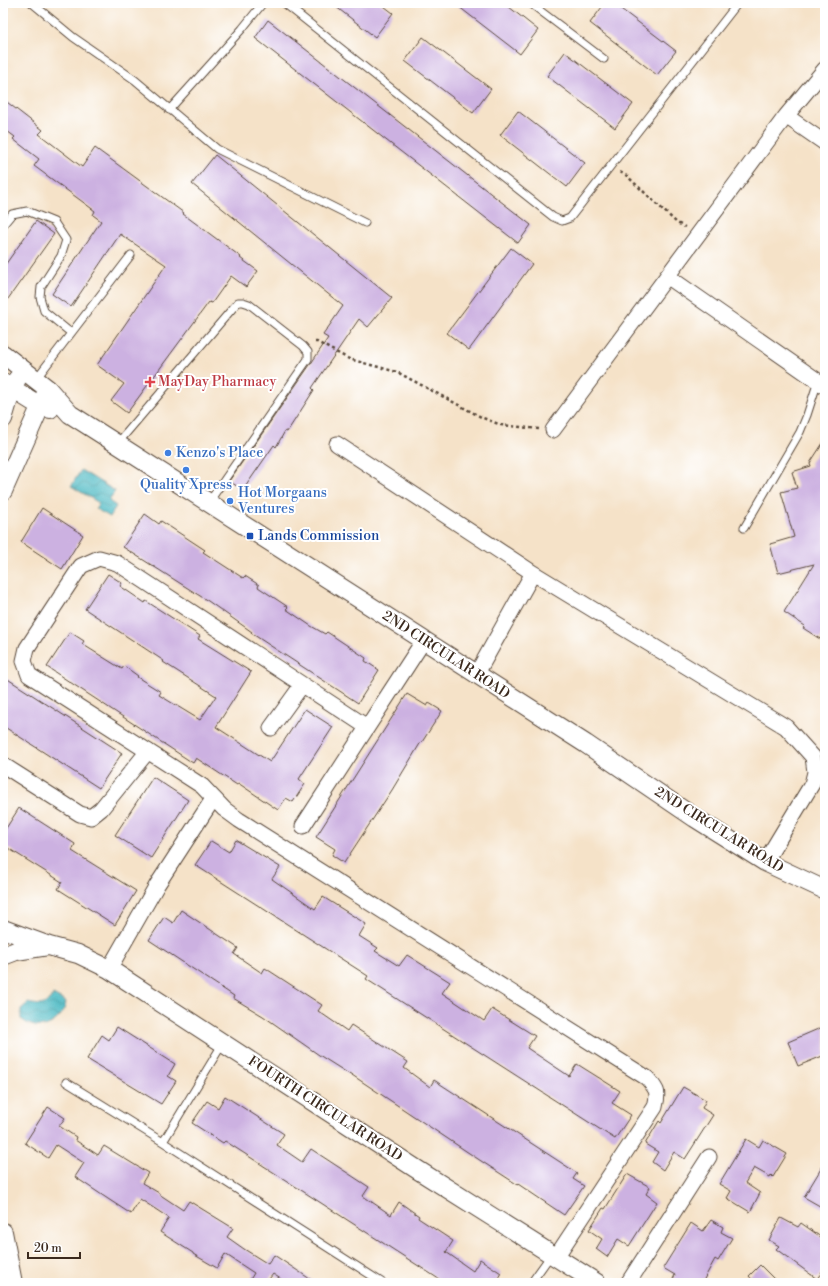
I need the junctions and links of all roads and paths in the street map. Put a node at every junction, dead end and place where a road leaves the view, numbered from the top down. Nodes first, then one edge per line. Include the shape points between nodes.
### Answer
1 (32, 3) edge
2 (263, 3) edge
3 (284, 3) edge
4 (530, 3) edge
5 (738, 3) edge
6 (604, 59) dead end
7 (825, 69) edge
8 (169, 110) junction
9 (786, 116) junction
10 (825, 143) edge
11 (611, 166) junction
12 (365, 222) dead end
13 (3, 225) edge
14 (699, 234) junction
15 (131, 255) dead end
16 (667, 276) junction
17 (71, 333) junction
18 (303, 346) junction
19 (3, 354) edge
20 (35, 379) junction
21 (821, 383) edge
22 (8, 386) edge
23 (40, 406) junction
24 (70, 414) junction
25 (3, 419) edge
26 (553, 430) joint
27 (117, 444) junction
28 (337, 444) dead end
29 (3, 491) edge
30 (209, 502) junction
31 (744, 528) dead end
32 (532, 573) junction
33 (424, 640) junction
34 (476, 675) junction
35 (302, 684) junction
36 (368, 727) junction
37 (271, 728) dead end
38 (148, 750) junction
39 (3, 765) edge
40 (213, 799) junction
41 (303, 826) dead end
42 (766, 862) junction
43 (825, 890) edge
44 (3, 929) edge
45 (49, 946) junction
46 (3, 956) edge
47 (109, 969) junction
48 (223, 1043) junction
49 (66, 1082) dead end
50 (163, 1142) junction
51 (709, 1157) dead end
52 (3, 1232) edge
53 (553, 1256) junction
54 (13, 1283) edge
55 (383, 1283) edge
56 (531, 1283) edge
57 (597, 1283) edge
58 (628, 1283) edge

1 - 8 lane via 73,37 135,80
2 - 8 lane
3 - 11 lane via 553,218 562,221 570,218
4 - 6 lane
5 - 11 lane
7 - 9 street
8 - 12 lane via 218,149
9 - 10 street
9 - 14 street
11 - 14 path via 627,176 677,223
13 - 17 lane via 12,214 28,210 54,222 66,240 61,256 41,287 40,297 44,311
14 - 16 street
15 - 17 lane
16 - 21 street
16 - 26 street
17 - 20 lane
18 - 26 path via 317,342 349,359 397,372 501,425
18 - 27 lane via 249,304 238,302
18 - 30 lane via 308,352 308,359
19 - 20 street, 2ND CIRCULAR ROAD
20 - 22 street
20 - 23 street
20 - 24 street, 2ND CIRCULAR ROAD
21 - 31 lane via 800,432
22 - 23 street, 2ND CIRCULAR ROAD
22 - 25 street
23 - 24 street, 2ND CIRCULAR ROAD
23 - 29 street
24 - 27 street, 2ND CIRCULAR ROAD
27 - 30 street, 2ND CIRCULAR ROAD
28 - 32 street
30 - 33 street, 2ND CIRCULAR ROAD
32 - 34 street
32 - 42 street via 770,716 786,727 813,757 816,772 812,784
33 - 34 street, 2ND CIRCULAR ROAD
33 - 36 street
34 - 42 street, 2ND CIRCULAR ROAD
35 - 36 street
35 - 37 street
35 - 38 street via 117,563 98,558 81,566 27,648 24,661 29,675
36 - 41 street
38 - 39 street via 102,809 91,817 80,814
38 - 40 street via 202,786
40 - 47 street via 156,885
40 - 53 street via 239,820 647,1078 655,1088 658,1095 655,1107
42 - 43 street, 2ND CIRCULAR ROAD
44 - 45 street, FOURTH CIRCULAR ROAD
45 - 46 street, FOURTH CIRCULAR ROAD via 16,951
45 - 47 street, FOURTH CIRCULAR ROAD via 78,954
47 - 48 street, FOURTH CIRCULAR ROAD
48 - 50 lane
48 - 53 street, FOURTH CIRCULAR ROAD
49 - 50 lane
50 - 55 lane
51 - 58 street
52 - 54 street
53 - 56 lane
53 - 57 street, FOURTH CIRCULAR ROAD

